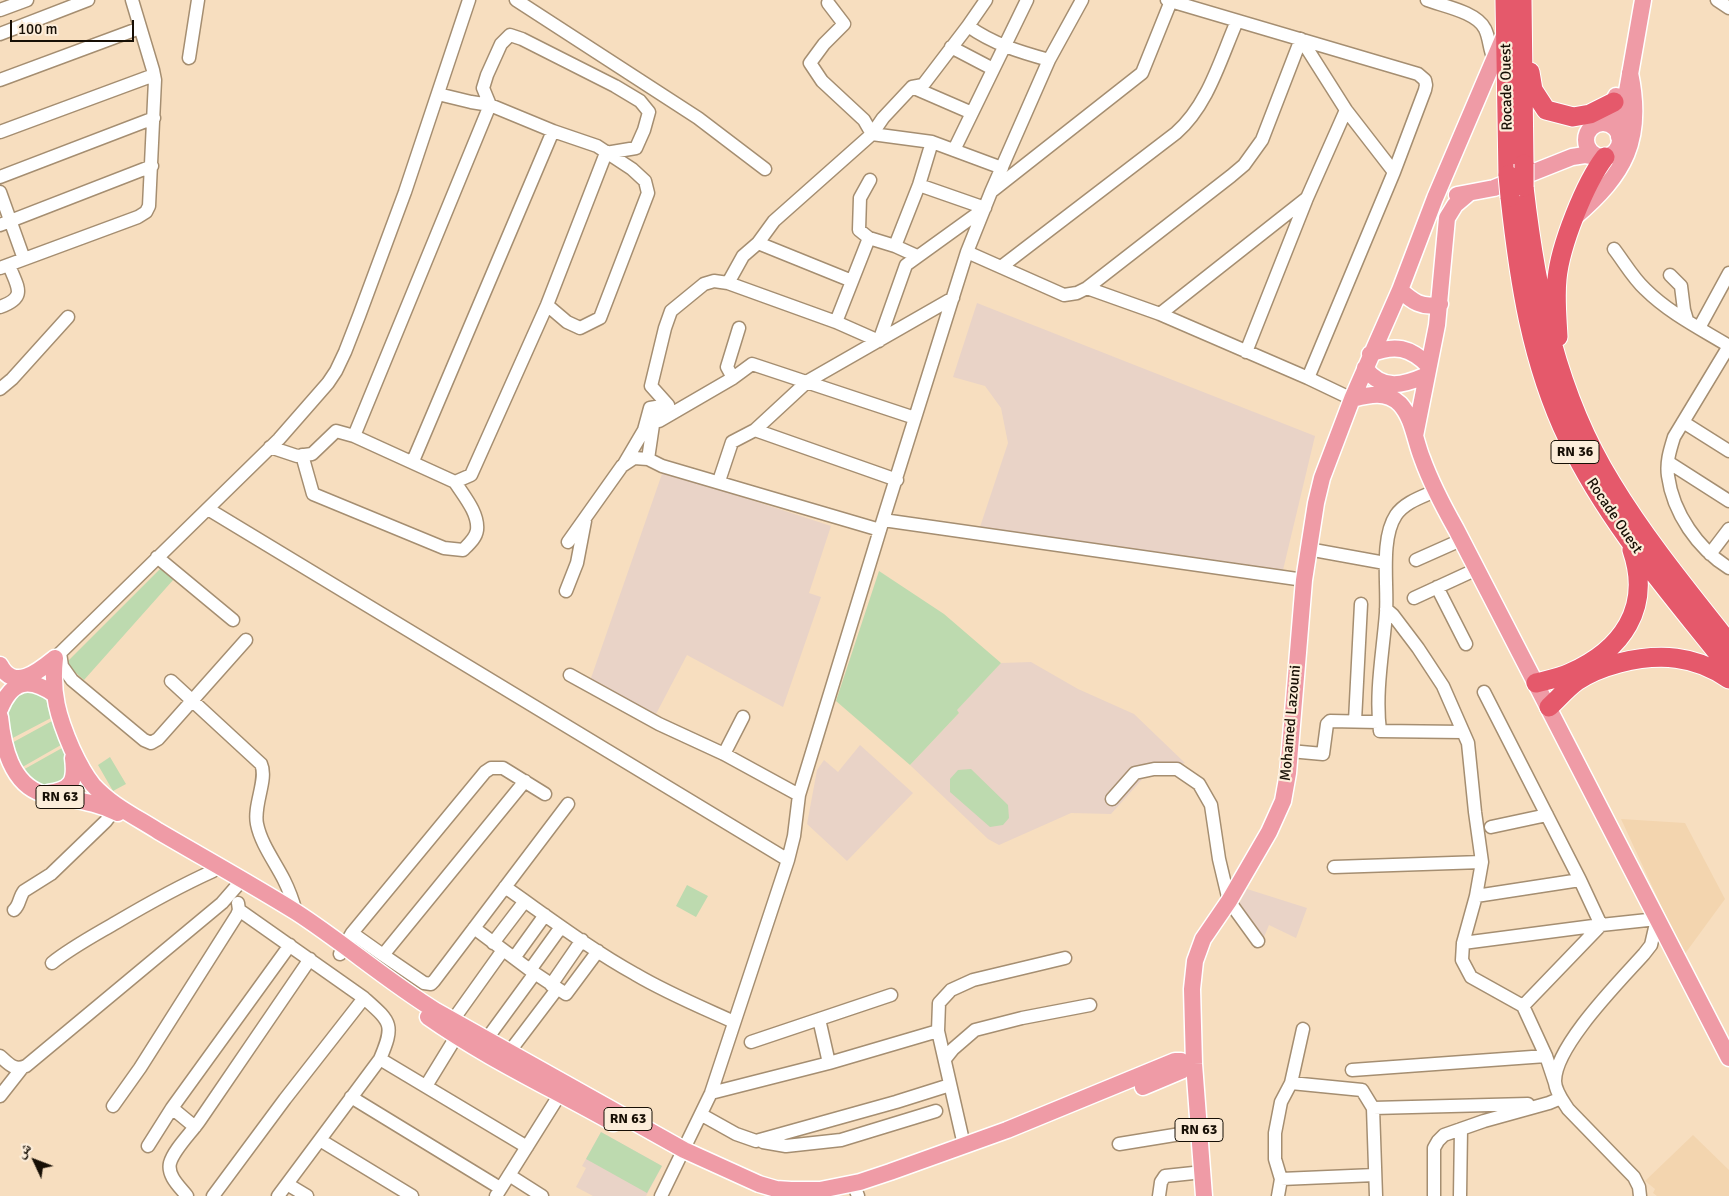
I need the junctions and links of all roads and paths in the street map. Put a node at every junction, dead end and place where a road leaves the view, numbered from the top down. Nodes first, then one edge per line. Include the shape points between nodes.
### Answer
1 (27, 0) edge
2 (88, 0) edge
3 (132, 0) edge
4 (198, 0) edge
5 (469, 0) edge
6 (516, 0) edge
7 (986, 0) edge
8 (1027, 0) edge
9 (1082, 0) edge
10 (1426, 0) edge
11 (1505, 0) edge
12 (1522, 0) edge
13 (1633, 0) edge
14 (1643, 0) edge
15 (1717, 0) edge
16 (1169, 1) edge
17 (828, 3) dead end
18 (1729, 8) edge
19 (0, 10) edge
20 (1237, 21) junction
21 (968, 26) junction
22 (140, 28) junction
23 (1514, 33) junction
24 (0, 34) edge
25 (1301, 39) junction
26 (1004, 45) junction
27 (951, 47) junction
28 (188, 58) dead end
29 (1494, 59) junction
30 (1049, 60) junction
31 (993, 69) junction
32 (1630, 73) junction
33 (154, 75) junction
34 (0, 80) edge
35 (912, 87) junction
36 (438, 94) junction
37 (1614, 102) junction
38 (490, 104) junction
39 (1346, 110) junction
40 (1546, 110) junction
41 (972, 113) junction
42 (154, 118) junction
43 (553, 131) junction
44 (1593, 131) junction
45 (0, 132) edge
46 (872, 134) junction
47 (1619, 137) junction
48 (932, 142) junction
49 (954, 150) junction
50 (606, 153) junction
51 (1601, 157) junction
52 (1566, 159) junction
53 (152, 166) junction
54 (1002, 168) junction
55 (765, 169) dead end
56 (1394, 172) junction
57 (0, 177) edge
58 (870, 180) dead end
59 (919, 186) junction
60 (0, 192) edge
61 (991, 192) junction
62 (1517, 192) junction
63 (1468, 194) junction
64 (1307, 198) junction
65 (1435, 198) junction
66 (985, 208) junction
67 (1575, 217) junction
68 (5, 223) edge
69 (1424, 228) junction
70 (1446, 234) junction
71 (869, 238) junction
72 (758, 243) junction
73 (895, 246) junction
74 (1614, 249) dead end
75 (967, 252) junction
76 (917, 256) junction
77 (24, 259) junction
78 (4, 266) edge
79 (1001, 267) junction
80 (1729, 273) edge
81 (1670, 275) dead end
82 (852, 281) junction
83 (728, 283) junction
84 (1087, 288) junction
85 (1400, 290) junction
86 (953, 298) junction
87 (1440, 304) junction
88 (546, 305) junction
89 (0, 307) edge
90 (1160, 314) junction
91 (68, 317) dead end
92 (1687, 320) junction
93 (836, 322) junction
94 (739, 328) dead end
95 (1699, 328) junction
96 (879, 340) junction
97 (1246, 352) junction
98 (1368, 361) junction
99 (1558, 366) junction
100 (1428, 370) junction
101 (733, 378) junction
102 (1308, 378) junction
103 (807, 383) junction
104 (0, 389) edge
105 (1387, 390) junction
106 (1352, 399) junction
107 (668, 404) junction
108 (915, 418) junction
109 (1683, 422) junction
110 (653, 425) junction
111 (755, 430) junction
112 (354, 436) junction
113 (1415, 439) junction
114 (270, 447) junction
115 (1729, 451) edge
116 (302, 455) junction
117 (648, 459) junction
118 (413, 462) junction
119 (1668, 462) junction
120 (622, 466) junction
121 (896, 480) junction
122 (719, 481) junction
123 (455, 482) junction
124 (1435, 491) junction
125 (1729, 501) edge
126 (208, 509) junction
127 (586, 518) junction
128 (882, 525) junction
129 (1729, 530) edge
130 (1627, 538) junction
131 (1461, 540) junction
132 (568, 542) dead end
133 (1308, 549) junction
134 (1710, 554) junction
135 (157, 557) junction
136 (1416, 560) dead end
137 (1385, 563) junction
138 (1729, 568) edge
139 (1477, 569) junction
140 (1304, 580) junction
141 (1437, 587) junction
142 (566, 591) dead end
143 (1414, 598) dead end
144 (1360, 604) dead end
145 (1386, 609) junction
146 (233, 620) dead end
147 (246, 640) dead end
148 (1729, 643) edge
149 (1466, 644) dead end
150 (58, 655) junction
151 (0, 665) edge
152 (1528, 665) junction
153 (1729, 667) edge
154 (570, 675) dead end
155 (1556, 677) junction
156 (1729, 679) edge
157 (27, 680) junction
158 (171, 681) dead end
159 (1536, 683) junction
160 (1484, 692) dead end
161 (54, 694) junction
162 (192, 700) junction
163 (1549, 708) junction
164 (0, 709) edge
165 (0, 717) edge
166 (743, 717) dead end
167 (1355, 721) junction
168 (1379, 722) junction
169 (1463, 732) junction
170 (1, 739) edge
171 (72, 750) junction
172 (1290, 751) junction
173 (724, 754) junction
174 (525, 780) junction
175 (43, 794) junction
176 (545, 794) dead end
177 (799, 795) junction
178 (1112, 798) dead end
179 (568, 804) dead end
180 (116, 808) junction
181 (1547, 815) junction
182 (1491, 827) dead end
183 (788, 860) junction
184 (1482, 862) junction
185 (1334, 867) dead end
186 (214, 871) junction
187 (1580, 880) junction
188 (238, 886) junction
189 (505, 887) junction
190 (1476, 896) junction
191 (525, 901) junction
192 (1230, 901) junction
193 (14, 910) dead end
194 (239, 910) junction
195 (296, 912) junction
196 (545, 915) junction
197 (1657, 919) junction
198 (1601, 924) junction
199 (561, 927) junction
200 (474, 928) junction
201 (582, 940) junction
202 (1258, 941) dead end
203 (1463, 943) junction
204 (346, 944) junction
205 (290, 945) junction
206 (498, 946) junction
207 (598, 951) junction
208 (383, 955) junction
209 (514, 958) junction
210 (1065, 958) dead end
211 (310, 959) junction
212 (52, 963) dead end
213 (532, 972) junction
214 (554, 987) junction
215 (891, 995) dead end
216 (364, 998) junction
217 (1090, 1006) dead end
218 (1523, 1006) junction
219 (819, 1018) junction
220 (452, 1020) junction
221 (734, 1022) junction
222 (1303, 1030) dead end
223 (938, 1031) junction
224 (456, 1037) junction
225 (486, 1040) junction
226 (750, 1042) dead end
227 (510, 1051) junction
228 (0, 1056) edge
229 (1546, 1056) junction
230 (1729, 1058) edge
231 (380, 1059) junction
232 (945, 1059) junction
233 (830, 1063) junction
234 (1191, 1064) junction
235 (22, 1068) junction
236 (1352, 1070) dead end
237 (1291, 1083) junction
238 (1555, 1083) junction
239 (950, 1085) junction
240 (426, 1086) junction
241 (560, 1094) junction
242 (711, 1094) junction
243 (0, 1096) edge
244 (351, 1097) junction
245 (1555, 1101) junction
246 (113, 1106) dead end
247 (172, 1108) junction
248 (1373, 1108) junction
249 (936, 1111) dead end
250 (702, 1115) junction
251 (195, 1127) junction
252 (1461, 1129) junction
253 (1199, 1131) junction
254 (320, 1140) junction
255 (756, 1141) junction
256 (1119, 1144) dead end
257 (964, 1145) junction
258 (148, 1146) dead end
259 (527, 1147) junction
260 (682, 1154) junction
261 (1203, 1172) junction
262 (509, 1175) junction
263 (1375, 1175) junction
264 (1281, 1179) junction
265 (287, 1184) junction
266 (498, 1192) edge
267 (854, 1192) edge
268 (187, 1196) edge
269 (213, 1196) edge
270 (278, 1196) edge
271 (307, 1196) edge
272 (412, 1196) edge
273 (542, 1196) edge
274 (661, 1196) edge
275 (763, 1196) edge
276 (1159, 1196) edge
277 (1204, 1196) edge
278 (1278, 1196) edge
279 (1376, 1196) edge
280 (1434, 1196) edge
281 (1460, 1196) edge
282 (1640, 1196) edge

1 - 19 street
2 - 24 street
3 - 22 street
4 - 28 street
5 - 36 street
6 - 55 street via 698,118
7 - 21 street
8 - 26 street
9 - 30 street
10 - 29 street via 1476,18 1485,29
11 - 23 highway, Rocade Ouest
12 - 23 highway, Rocade Ouest
13 - 37 main road
14 - 32 main road
15 - 18 street
16 - 20 street
16 - 61 street via 1142,73
17 - 46 street via 844,24 810,63 822,81 864,120
20 - 25 street
20 - 79 street via 1203,100 1191,119
21 - 26 street
21 - 27 street
22 - 33 street
22 - 34 street
23 - 29 main road, Mohamed Lazouni
23 - 40 highway via 1528,48 1533,90
23 - 62 highway, Rocade Ouest, bridge via 1524,164
23 - 62 highway, Rocade Ouest, bridge via 1508,175
25 - 39 street
25 - 56 street via 1418,74 1425,80 1425,90
25 - 84 street via 1262,140 1244,165
26 - 30 street
26 - 31 street
27 - 31 street
27 - 35 street via 923,84
29 - 65 main road, Mohamed Lazouni
30 - 54 street
31 - 41 street
32 - 47 main road
32 - 67 main road via 1635,109 1628,152 1614,178
33 - 42 street
33 - 45 street
35 - 41 street
35 - 46 street
36 - 38 street
36 - 114 street via 345,352 328,383
37 - 40 highway via 1590,114 1573,117
37 - 44 main road
38 - 43 street
38 - 50 street via 483,88 501,44 510,35 522,39 623,91 640,101 649,112 636,148
38 - 112 street
39 - 56 street
39 - 64 street
40 - 44 highway via 1557,122
41 - 49 street
42 - 53 street
42 - 57 street
43 - 50 street via 597,146
43 - 118 street
44 - 47 main road via 1611,126
44 - 51 main road via 1590,152
44 - 52 main road
46 - 48 street
46 - 72 street via 774,222
47 - 51 main road via 1616,150
48 - 49 street
48 - 59 street
49 - 54 street
50 - 88 street
50 - 88 street via 645,181 648,193 600,318 580,328
51 - 52 main road via 1585,155
51 - 67 highway
52 - 63 main road via 1494,188
53 - 68 street
53 - 77 street via 150,203 141,216
54 - 61 street
56 - 102 street
58 - 71 street via 860,198 859,230
59 - 66 street
59 - 73 street
60 - 68 street
61 - 66 street
62 - 99 highway, Rocade Ouest
62 - 130 highway, Rocade Ouest / RN 36 via 1518,271 1549,392 1577,457
63 - 65 main road
63 - 70 main road via 1449,213
64 - 90 street
64 - 97 street
65 - 69 main road, Mohamed Lazouni
66 - 75 street
66 - 76 street
67 - 99 highway via 1562,251 1557,278
68 - 77 street
69 - 70 main road
69 - 85 main road, Mohamed Lazouni
70 - 87 main road
71 - 73 street
71 - 82 street
72 - 82 street
72 - 83 street via 743,256
73 - 76 street
74 - 92 street via 1644,288
75 - 79 street
75 - 86 street
76 - 96 street via 906,265
77 - 78 street
78 - 89 street via 18,287 18,295 14,301
79 - 84 street via 1064,295
80 - 95 street
81 - 92 street via 1682,288
82 - 93 street
83 - 93 street
83 - 107 street via 714,281 704,284 671,311 651,386
84 - 90 street
85 - 87 main road via 1420,305
85 - 98 main road, Mohamed Lazouni
86 - 96 street
86 - 108 street
87 - 100 main road
88 - 123 street via 471,475
90 - 97 street
91 - 104 street
92 - 95 street
93 - 96 street
94 - 101 street via 727,367
95 - 109 street via 1729,346
96 - 103 street
97 - 102 street
98 - 100 main road via 1386,349 1403,349 1413,352
98 - 105 main road via 1375,379
98 - 106 main road, Mohamed Lazouni
99 - 148 highway, Rocade Ouest via 1589,441 1611,483 1657,550
100 - 105 main road
100 - 113 main road
101 - 103 street via 752,364
101 - 110 street
102 - 106 street
103 - 108 street
103 - 111 street
105 - 106 main road
105 - 113 main road via 1405,411
106 - 133 main road, Mohamed Lazouni via 1322,478
107 - 110 street
107 - 120 street via 650,408 644,430
108 - 121 street
109 - 115 street
109 - 119 street via 1674,437
110 - 117 street
111 - 121 street
111 - 122 street via 732,442
112 - 116 street via 336,431 312,454
112 - 118 street
113 - 124 main road
114 - 116 street
114 - 126 street
116 - 123 street via 313,494 444,548 463,550 477,530 474,513
117 - 120 street via 634,458
117 - 122 street via 662,466
118 - 123 street
119 - 125 street
119 - 134 street via 1672,492 1680,512
120 - 127 street
121 - 128 street
122 - 128 street
124 - 131 main road
124 - 137 street via 1396,514 1390,528
126 - 135 street
126 - 183 street
127 - 132 street
127 - 142 street via 577,563
128 - 140 street
128 - 177 street
129 - 134 street
130 - 153 highway, Rocade Ouest / RN 36
130 - 155 highway via 1636,564 1639,588 1629,625 1622,636 1599,656 1568,674
131 - 136 street
131 - 139 main road
133 - 137 street
133 - 140 main road, Mohamed Lazouni
134 - 138 street
135 - 146 street
135 - 150 street
137 - 145 street
139 - 141 street
139 - 152 main road
140 - 172 main road, Mohamed Lazouni
141 - 143 street
141 - 149 street
144 - 167 street
145 - 168 street
145 - 169 street via 1418,648 1443,686
147 - 162 street
150 - 157 main road
150 - 161 main road
150 - 162 street via 72,680 147,742 158,739
151 - 157 main road via 8,675
152 - 155 main road
152 - 159 main road
154 - 173 street via 659,724
155 - 159 highway
156 - 163 highway via 1710,667 1683,658 1636,659 1598,669 1576,681
157 - 161 main road
157 - 164 main road via 11,690
158 - 162 street
159 - 163 main road
160 - 181 street
161 - 171 main road
162 - 195 street via 261,764 264,773 256,806 257,826 287,886
163 - 197 main road
165 - 170 main road, RN 63
166 - 173 street
167 - 168 street
167 - 172 street via 1328,722 1323,754
168 - 169 street via 1380,731
169 - 184 street via 1468,743
170 - 175 main road, RN 63 via 15,771
171 - 175 main road via 75,771 71,784 60,792
171 - 180 main road via 94,786
172 - 192 main road, Mohamed Lazouni via 1283,801
173 - 177 street
174 - 176 street
174 - 204 street via 502,768 491,768 485,772
174 - 208 street
175 - 180 main road, RN 63
177 - 183 street
178 - 192 street via 1135,773 1154,769 1177,769 1199,784 1211,805 1219,859
179 - 189 street
180 - 186 main road, RN 63
180 - 188 main road, RN 63
180 - 193 street via 51,874 24,891
181 - 182 street
181 - 187 street
183 - 221 street
184 - 185 street
184 - 190 street
186 - 188 main road, RN 63
186 - 212 street via 138,910
187 - 190 street
187 - 198 street
188 - 194 street
188 - 195 main road, RN 63
188 - 204 main road, RN 63 via 292,920
188 - 235 street via 222,903
189 - 191 street
189 - 200 street
190 - 203 street
191 - 196 street
191 - 206 street
192 - 202 street
192 - 234 main road, Mohamed Lazouni via 1203,939 1195,961
194 - 205 street
194 - 246 street
195 - 204 main road, RN 63
196 - 199 street
196 - 209 street
197 - 198 street
197 - 230 main road
197 - 238 street via 1651,945 1591,1014 1566,1049 1558,1065
198 - 203 street
198 - 218 street
199 - 201 street
199 - 213 street
200 - 206 street
200 - 208 street via 431,984 424,983
201 - 207 street
201 - 214 street
203 - 218 street via 1462,960 1471,977
204 - 208 street
204 - 220 main road, RN 63 via 397,985
204 - 224 main road, RN 63
205 - 211 street
205 - 247 street
206 - 209 street
206 - 220 street
207 - 214 street via 568,993
207 - 221 street via 634,974
209 - 213 street
210 - 223 street via 973,980 951,990 939,1003
211 - 216 street
211 - 251 street
213 - 214 street
213 - 225 street
214 - 227 street
215 - 219 street
216 - 231 street via 390,1027
216 - 269 street
217 - 232 street via 975,1030
218 - 229 street
219 - 226 street
219 - 233 street
220 - 225 main road, RN 63
221 - 242 street
222 - 237 street
223 - 232 street
223 - 233 street
224 - 240 street
224 - 241 main road
225 - 227 main road, RN 63
227 - 260 main road, RN 63
228 - 235 street via 11,1066
229 - 236 street
229 - 238 street
231 - 240 street
231 - 244 street
232 - 239 street
233 - 242 street
234 - 253 main road, RN 63
234 - 257 main road, RN 63 via 1175,1061
234 - 267 main road via 1181,1071 938,1167
235 - 243 street
237 - 248 street via 1362,1090
237 - 264 street via 1281,1102 1275,1133 1275,1159
238 - 245 street
239 - 255 street
239 - 257 street
240 - 259 street
241 - 259 street
241 - 260 main road
242 - 250 street
244 - 254 street
244 - 266 street
245 - 248 street
245 - 252 street
245 - 282 street via 1568,1109 1634,1177
247 - 251 street
247 - 258 street
248 - 263 street
249 - 255 street via 841,1140 786,1146
250 - 255 street
250 - 260 street
251 - 268 street via 170,1164 172,1178
252 - 280 street via 1444,1135 1434,1148
252 - 281 street
253 - 256 street
253 - 261 main road, RN 63
254 - 265 street
254 - 272 street
257 - 267 main road, RN 63
259 - 262 street
260 - 267 main road, RN 63 via 776,1189
260 - 274 street
260 - 275 main road via 724,1181
261 - 276 street via 1166,1176 1161,1182
261 - 277 main road, RN 63
262 - 266 street
262 - 273 street
263 - 264 street
263 - 279 street
264 - 278 street
265 - 270 street
265 - 271 street

